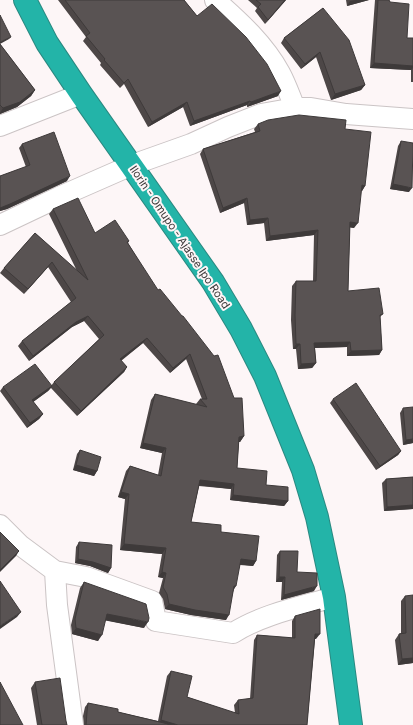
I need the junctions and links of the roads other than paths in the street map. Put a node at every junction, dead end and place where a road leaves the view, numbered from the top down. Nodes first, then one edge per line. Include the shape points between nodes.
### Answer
1 (25, 0) edge
2 (215, 0) edge
3 (81, 94) junction
4 (295, 108) junction
5 (413, 119) edge
6 (0, 126) edge
7 (132, 165) junction
8 (0, 225) edge
9 (0, 525) edge
10 (54, 571) junction
11 (334, 597) junction
12 (73, 725) edge
13 (351, 725) edge

1 - 3 highway, Ilorin - Omupo - Ajasse Ipo Road via 47,43
2 - 4 street via 243,25 262,47 280,74
3 - 6 street
3 - 7 highway, Ilorin - Omupo - Ajasse Ipo Road
4 - 5 street
4 - 7 street via 261,114 191,144
7 - 8 street
7 - 11 highway, Ilorin - Omupo - Ajasse Ipo Road via 213,282 265,376 303,470 317,517
9 - 10 street via 20,545
10 - 11 street via 86,578 152,601 156,620 233,633 273,614
10 - 12 street
11 - 13 highway, Ilorin - Omupo - Ajasse Ipo Road

